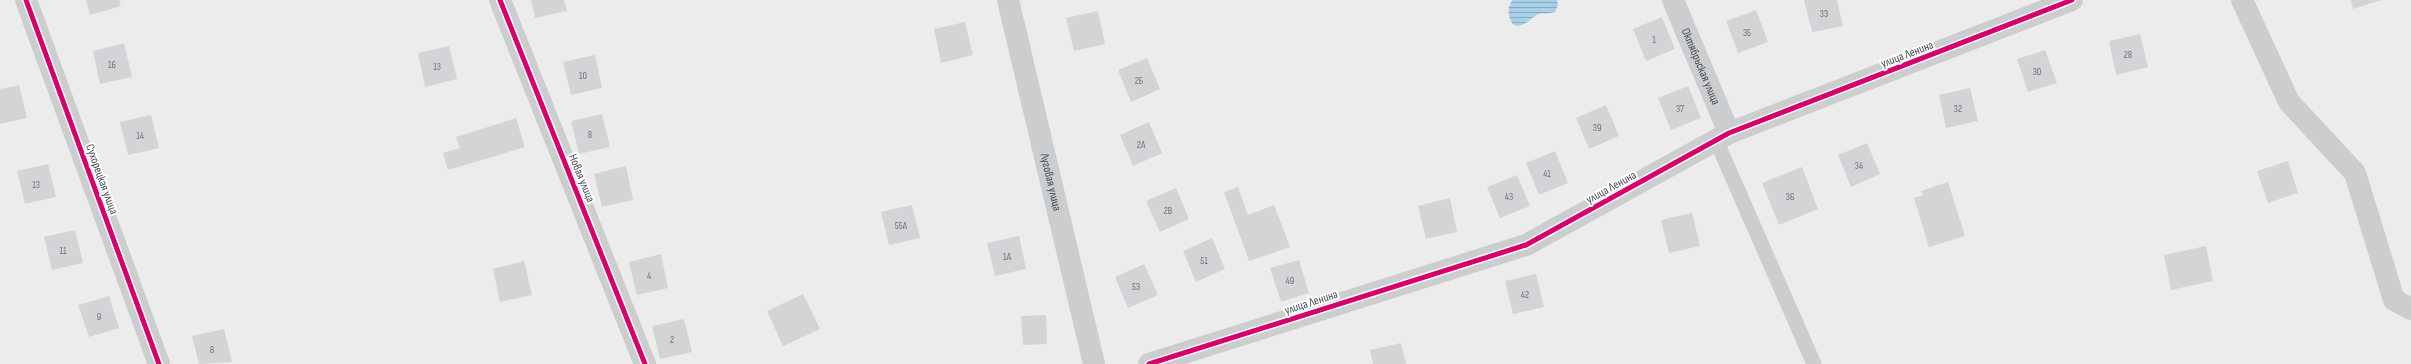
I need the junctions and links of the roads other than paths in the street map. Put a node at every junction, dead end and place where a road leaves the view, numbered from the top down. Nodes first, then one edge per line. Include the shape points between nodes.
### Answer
1 (26, 0) edge
2 (500, 0) edge
3 (1008, 0) edge
4 (1673, 0) edge
5 (2072, 0) edge
6 (2242, 0) edge
7 (1723, 137) junction
8 (2411, 309) edge
9 (159, 364) edge
10 (645, 364) edge
11 (1094, 364) edge
12 (1149, 364) edge
13 (1814, 364) edge

1 - 9 street, Сухорецкая улица
2 - 10 street, Новая улица
3 - 11 street, Луговая улица
4 - 7 street, Октябрьская улица
5 - 7 street, улица Ленина
6 - 8 street via 2289,102 2355,172 2394,300
7 - 12 street, улица Ленина via 1526,245
7 - 13 lane

